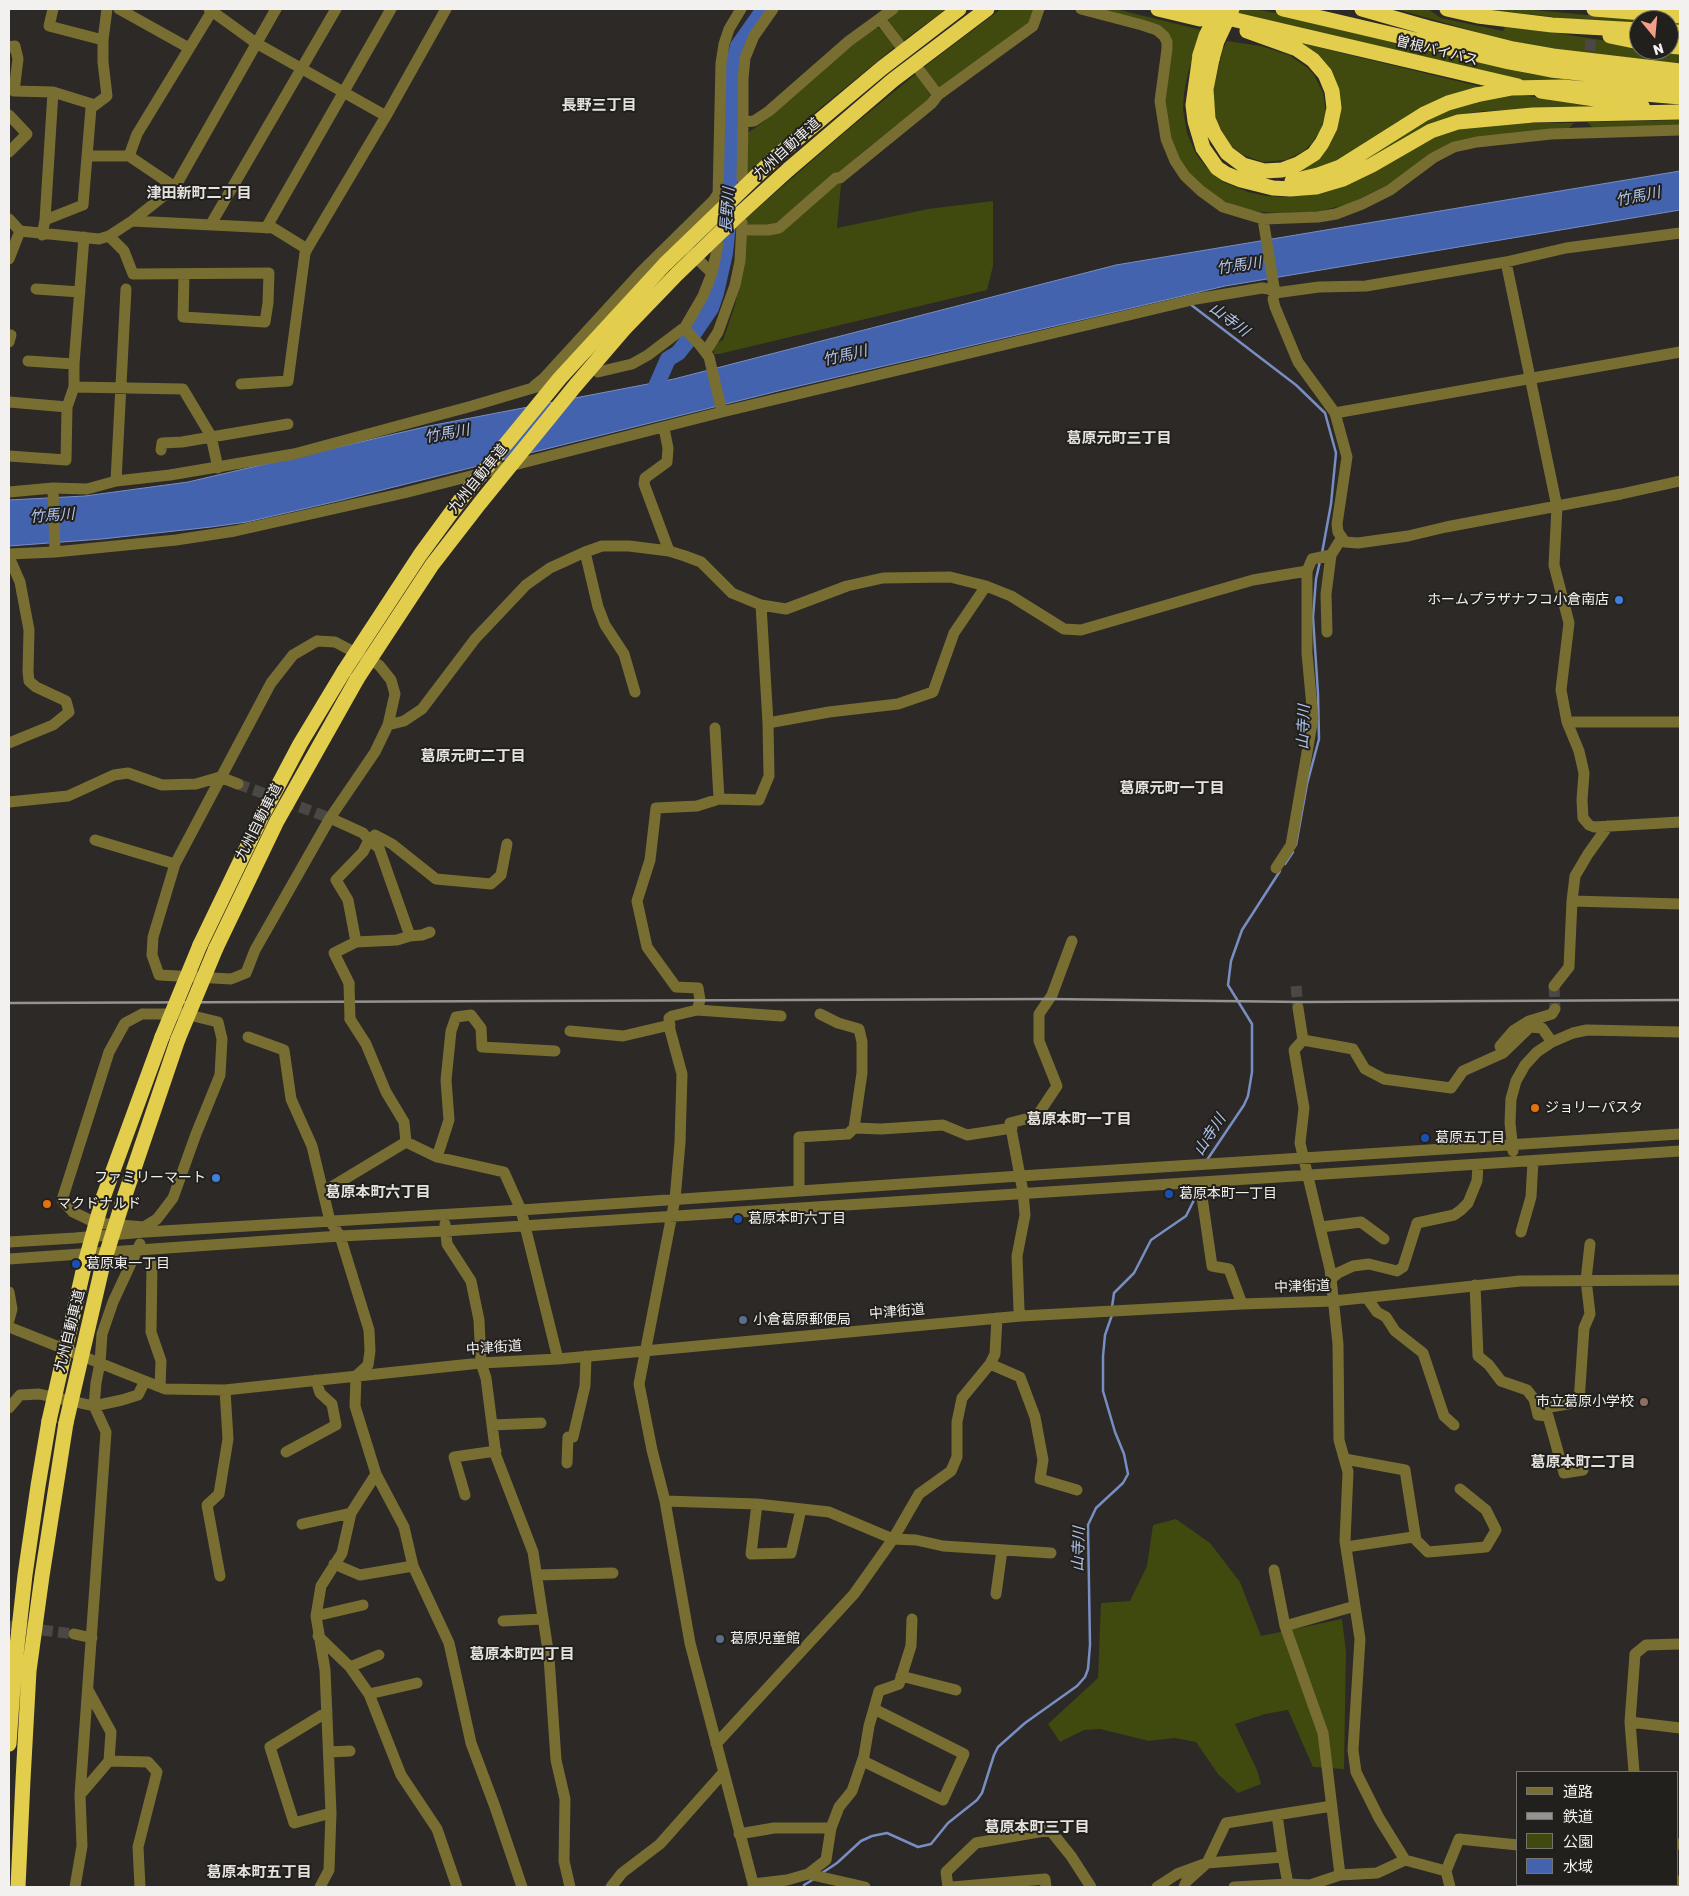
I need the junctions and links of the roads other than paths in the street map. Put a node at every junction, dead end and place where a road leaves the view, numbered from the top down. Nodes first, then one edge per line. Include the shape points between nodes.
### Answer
1 (53, 9) edge
2 (107, 9) edge
3 (119, 9) edge
4 (276, 9) edge
5 (336, 9) edge
6 (391, 9) edge
7 (446, 9) edge
8 (741, 9) edge
9 (773, 9) edge
10 (893, 9) edge
11 (959, 9) edge
12 (986, 9) edge
13 (1039, 9) edge
14 (1081, 9) edge
15 (1158, 9) edge
16 (1189, 9) edge
17 (1219, 9) edge
18 (1232, 9) edge
19 (1283, 9) edge
20 (1362, 9) edge
21 (1447, 9) edge
22 (1594, 9) edge
23 (211, 10) edge
24 (1680, 16) edge
25 (880, 19) junction
26 (1552, 25) junction
27 (1629, 29) edge
28 (1423, 34) junction
29 (103, 40) junction
30 (1629, 40) edge
31 (256, 43) junction
32 (899, 44) dead end
33 (11, 45) edge
34 (189, 48) junction
35 (1206, 57) junction
36 (302, 68) junction
37 (920, 71) dead end
38 (1680, 71) edge
39 (1680, 84) edge
40 (54, 92) junction
41 (344, 92) junction
42 (938, 95) junction
43 (1680, 96) edge
44 (95, 105) junction
45 (1680, 111) edge
46 (9, 114) edge
47 (386, 116) junction
48 (743, 122) junction
49 (1680, 130) edge
50 (9, 152) edge
51 (87, 156) junction
52 (129, 156) junction
53 (742, 179) dead end
54 (1260, 184) junction
55 (175, 187) junction
56 (9, 219) edge
57 (1263, 219) junction
58 (45, 220) junction
59 (132, 222) junction
60 (212, 224) junction
61 (266, 228) junction
62 (20, 231) junction
63 (1680, 232) edge
64 (42, 234) junction
65 (109, 236) junction
66 (84, 237) junction
67 (675, 237) junction
68 (718, 245) dead end
69 (307, 249) junction
70 (10, 252) edge
71 (1506, 262) junction
72 (712, 273) junction
73 (184, 274) junction
74 (1274, 288) junction
75 (36, 289) dead end
76 (126, 289) dead end
77 (80, 292) junction
78 (685, 329) junction
79 (703, 347) junction
80 (1680, 352) edge
81 (28, 361) dead end
82 (74, 364) junction
83 (598, 372) dead end
84 (1531, 379) junction
85 (241, 384) dead end
86 (74, 387) junction
87 (121, 389) junction
88 (9, 402) edge
89 (66, 407) junction
90 (722, 410) junction
91 (1335, 413) junction
92 (288, 424) dead end
93 (664, 428) junction
94 (211, 436) junction
95 (161, 450) dead end
96 (9, 456) edge
97 (218, 468) junction
98 (116, 481) junction
99 (1680, 481) edge
100 (53, 488) junction
101 (9, 492) edge
102 (1557, 507) junction
103 (1342, 538) junction
104 (669, 551) junction
105 (55, 552) junction
106 (585, 552) junction
107 (9, 554) edge
108 (1331, 555) junction
109 (9, 558) edge
110 (1307, 571) junction
111 (986, 586) junction
112 (760, 605) junction
113 (1327, 632) dead end
114 (350, 675) junction
115 (635, 692) dead end
116 (1567, 722) junction
117 (1680, 722) edge
118 (768, 723) junction
119 (388, 725) junction
120 (715, 728) dead end
121 (9, 742) edge
122 (220, 777) junction
123 (238, 784) tunnel mouth
124 (720, 799) junction
125 (9, 802) edge
126 (330, 818) junction
127 (1680, 822) edge
128 (1608, 826) junction
129 (95, 840) dead end
130 (370, 840) junction
131 (507, 844) dead end
132 (175, 864) junction
133 (1276, 868) dead end
134 (1572, 901) junction
135 (1680, 904) edge
136 (430, 932) dead end
137 (410, 936) junction
138 (1072, 940) dead end
139 (356, 942) junction
140 (1554, 986) tunnel mouth
141 (1298, 1008) tunnel mouth
142 (1555, 1009) dead end
143 (698, 1010) junction
144 (820, 1014) dead end
145 (781, 1016) dead end
146 (670, 1025) junction
147 (570, 1031) dead end
148 (1680, 1032) edge
149 (248, 1037) dead end
150 (1303, 1040) junction
151 (1552, 1042) junction
152 (555, 1051) dead end
153 (1503, 1053) junction
154 (854, 1128) junction
155 (1012, 1128) junction
156 (1680, 1134) edge
157 (406, 1142) junction
158 (1513, 1146) junction
159 (1680, 1151) edge
160 (437, 1157) junction
161 (1304, 1159) junction
162 (1533, 1161) junction
163 (1514, 1163) junction
164 (1478, 1165) junction
165 (1307, 1174) junction
166 (1020, 1176) junction
167 (800, 1191) junction
168 (323, 1192) junction
169 (1023, 1192) junction
170 (1202, 1198) dead end
171 (675, 1199) junction
172 (521, 1210) junction
173 (444, 1215) junction
174 (672, 1216) junction
175 (330, 1222) junction
176 (525, 1226) junction
177 (1321, 1227) junction
178 (144, 1230) junction
179 (445, 1231) junction
180 (1521, 1232) dead end
181 (340, 1236) junction
182 (1384, 1239) dead end
183 (9, 1242) edge
184 (1590, 1244) dead end
185 (137, 1250) junction
186 (9, 1259) edge
187 (152, 1264) dead end
188 (1332, 1279) junction
189 (1586, 1280) junction
190 (1680, 1280) edge
191 (1475, 1285) junction
192 (9, 1292) edge
193 (1367, 1298) junction
194 (1334, 1301) junction
195 (1242, 1304) junction
196 (1022, 1316) junction
197 (997, 1318) junction
198 (9, 1320) edge
199 (9, 1327) edge
200 (646, 1350) junction
201 (586, 1356) junction
202 (558, 1359) junction
203 (100, 1363) junction
204 (481, 1363) junction
205 (990, 1364) junction
206 (356, 1376) junction
207 (316, 1380) junction
208 (145, 1381) junction
209 (160, 1387) junction
210 (225, 1390) junction
211 (94, 1406) junction
212 (1550, 1407) dead end
213 (9, 1408) edge
214 (541, 1423) dead end
215 (492, 1425) junction
216 (1454, 1425) dead end
217 (496, 1451) junction
218 (286, 1452) dead end
219 (1345, 1459) junction
220 (567, 1463) dead end
221 (1584, 1470) dead end
222 (376, 1474) junction
223 (1460, 1489) dead end
224 (1077, 1490) dead end
225 (465, 1495) dead end
226 (664, 1500) junction
227 (757, 1504) junction
228 (801, 1509) junction
229 (351, 1513) junction
230 (302, 1524) dead end
231 (893, 1538) junction
232 (1416, 1540) junction
233 (1346, 1547) junction
234 (1002, 1550) junction
235 (1051, 1553) dead end
236 (334, 1564) junction
237 (413, 1566) junction
238 (1274, 1570) dead end
239 (613, 1573) dead end
240 (220, 1576) dead end
241 (537, 1576) junction
242 (996, 1594) dead end
243 (363, 1605) dead end
244 (1355, 1606) junction
245 (316, 1616) junction
246 (543, 1618) junction
247 (912, 1619) dead end
248 (503, 1621) dead end
249 (1285, 1626) junction
250 (74, 1634) tunnel mouth
251 (318, 1636) junction
252 (92, 1638) junction
253 (1680, 1644) edge
254 (379, 1655) dead end
255 (350, 1667) junction
256 (901, 1676) junction
257 (417, 1683) dead end
258 (88, 1690) junction
259 (956, 1690) dead end
260 (369, 1694) junction
261 (874, 1709) junction
262 (327, 1712) junction
263 (1630, 1722) junction
264 (1680, 1728) edge
265 (9, 1744) edge
266 (716, 1744) junction
267 (350, 1751) dead end
268 (329, 1752) junction
269 (109, 1760) junction
270 (862, 1761) junction
271 (1634, 1771) edge
272 (723, 1773) junction
273 (80, 1795) junction
274 (1332, 1806) junction
275 (331, 1812) junction
276 (1277, 1815) junction
277 (831, 1828) junction
278 (739, 1834) junction
279 (1516, 1845) edge
280 (1283, 1857) junction
281 (1405, 1860) junction
282 (1207, 1863) junction
283 (1446, 1871) junction
284 (809, 1874) junction
285 (1340, 1875) junction
286 (1288, 1884) junction
287 (753, 1886) edge
288 (1310, 1886) edge
289 (18, 1887) edge
290 (75, 1887) edge
291 (140, 1887) edge
292 (320, 1887) edge
293 (457, 1887) edge
294 (522, 1887) edge
295 (570, 1887) edge
296 (611, 1887) edge
297 (865, 1887) edge
298 (948, 1887) edge
299 (952, 1887) edge
300 (1046, 1887) edge
301 (1091, 1887) edge
302 (1157, 1887) edge
303 (1184, 1887) edge
304 (1234, 1887) edge
305 (1450, 1887) edge

1 - 29 street via 49,26
2 - 29 street
3 - 34 street
4 - 31 street
5 - 36 street
6 - 41 street
7 - 47 street
8 - 67 street via 729,29 720,63 719,196
9 - 48 street via 754,36 745,58
10 - 25 street
11 - 114 highway, 九州自動車道, bridge via 882,68 778,156 665,264 560,378 464,495 420,555
12 - 114 highway, 九州自動車道, bridge via 893,80 789,169 732,220 624,329 480,503
13 - 42 street via 1033,26
14 - 57 street via 1142,25 1164,36 1167,49 1160,101 1166,139 1175,160 1185,176 1223,207
15 - 35 highway via 1241,29 1297,49 1313,60 1326,74 1334,108 1330,127 1314,154 1282,170 1264,171 1243,165 1228,153 1208,119
16 - 45 highway, 曽根バイパス via 1494,82
17 - 35 highway, bridge via 1206,36
18 - 35 highway, bridge
19 - 28 highway
20 - 28 highway
21 - 26 highway
22 - 24 highway
23 - 31 street
23 - 34 street
25 - 32 street
25 - 48 street via 849,41 769,112 754,122
26 - 27 highway
26 - 30 highway
28 - 38 highway, bridge via 1594,62
28 - 39 highway, bridge via 1475,55 1551,70
29 - 44 street via 107,96
31 - 36 street
31 - 55 street
33 - 40 street via 18,59 14,91
34 - 52 street via 137,134
35 - 54 highway via 1193,105 1203,148 1217,168 1226,174
36 - 41 street
36 - 60 street
37 - 42 street
40 - 44 street
40 - 58 street
41 - 47 street
41 - 61 street
42 - 79 street via 779,228 742,227 736,284 718,332
43 - 54 highway, bridge via 1530,86 1476,95 1424,114 1340,166 1297,180
44 - 51 street via 91,108
45 - 54 highway via 1533,115 1458,122 1431,131 1343,180 1290,189
46 - 50 street via 27,134
47 - 69 street
48 - 53 street
49 - 57 street via 1581,128 1477,142 1454,147 1433,158 1390,190 1336,214
51 - 52 street
51 - 58 street via 83,205
52 - 55 street
55 - 59 street
56 - 62 street
57 - 74 street
58 - 64 street
59 - 60 street
59 - 65 street
60 - 61 street
61 - 69 street via 272,228
62 - 64 street
62 - 70 street
63 - 71 street via 1566,248
64 - 66 street
65 - 66 street via 99,239
65 - 73 street via 124,252 133,274
66 - 77 street
67 - 72 street
67 - 97 street via 538,386 294,454
68 - 72 street
69 - 85 street via 288,381
71 - 74 street via 1366,286
71 - 84 street
72 - 78 street
73 - 73 street via 269,273 265,322 183,317
74 - 90 street via 1181,302 805,394
74 - 91 street via 1275,307 1298,362
75 - 77 street
76 - 87 street
77 - 82 street
78 - 79 street
78 - 83 street via 632,364
79 - 90 street via 711,364
80 - 84 street
81 - 82 street
82 - 86 street
84 - 91 street
84 - 102 street
86 - 87 street
86 - 89 street
87 - 94 street via 183,389
87 - 98 street
88 - 89 street
89 - 96 street via 66,460
90 - 93 street
91 - 103 street via 1347,457 1337,524
92 - 94 street
93 - 104 street via 667,462 645,478 644,484
93 - 105 street via 235,531
94 - 95 street via 162,442
94 - 97 street
97 - 98 street
98 - 100 street via 87,489
99 - 102 street
100 - 101 street
100 - 105 street
102 - 103 street via 1408,536 1349,543
102 - 116 street via 1554,565 1569,623 1562,685
103 - 108 street
104 - 106 street via 602,546
104 - 112 street via 701,562 732,593
105 - 107 street
106 - 115 street via 598,607 605,625 624,654
106 - 119 street via 550,568 526,586 475,639 422,709 404,721
108 - 110 street via 1312,559
108 - 113 street via 1326,594
109 - 121 street via 20,582 29,630 29,681 66,701 69,712 54,725
110 - 111 street via 1253,580 1081,630 1064,629 1011,596
110 - 133 street via 1307,653 1313,718 1291,846
111 - 112 street via 950,577 882,578 847,586 786,609
111 - 118 street via 954,633 933,692 898,704
112 - 118 street
114 - 265 highway, 九州自動車道, bridge via 300,744 200,945 162,1037 103,1198 49,1421 25,1575
114 - 289 highway, 九州自動車道, bridge via 216,948 178,1039 102,1268 66,1423 44,1558 30,1671
116 - 117 street
116 - 128 street via 1582,767 1584,818 1594,827
118 - 124 street via 769,776 758,800
119 - 122 street via 395,694 391,680 379,665 335,642 317,641 293,655 271,684
119 - 126 street via 375,752
120 - 124 street
122 - 123 street
122 - 125 street via 196,784 162,785 128,773 114,775 68,796
122 - 132 street
124 - 143 street via 697,806 656,808 650,860 637,902 647,947 676,987 698,988
126 - 130 street via 363,833
126 - 132 street via 255,950 246,973 231,979 159,974 152,955 153,937
127 - 128 street
128 - 134 street via 1575,876
129 - 132 street
130 - 131 street via 375,835 392,844 436,879 491,884 501,875
130 - 137 street via 379,848
130 - 139 street via 336,880 348,900
134 - 135 street
134 - 140 street via 1569,967
136 - 137 street
137 - 139 street via 397,940
138 - 155 street via 1052,995 1039,1014 1039,1041 1057,1086 1037,1116 1010,1123
139 - 157 street, bridge via 334,953 350,983 350,1020 366,1044 386,1092 404,1122
141 - 150 street
142 - 153 street via 1552,1014 1512,1030 1500,1046
143 - 145 street
143 - 146 street via 672,1016
144 - 154 street via 858,1029 862,1042 862,1073
146 - 147 street via 623,1036
146 - 171 street via 682,1074
148 - 151 street via 1587,1030
149 - 168 street via 284,1050 291,1100 312,1146
150 - 153 street via 1353,1049 1365,1069 1384,1079 1451,1088 1463,1071
150 - 161 street via 1294,1050 1304,1108 1300,1143
151 - 153 street via 1542,1028 1530,1027
151 - 158 street via 1537,1052 1516,1081 1511,1099
152 - 160 street via 482,1046 480,1028 471,1015 456,1017 451,1031 446,1080 449,1120
154 - 155 street via 943,1125 967,1135
154 - 167 street via 848,1134 799,1137
155 - 166 street
156 - 158 street
157 - 160 street
157 - 168 street
158 - 161 street
158 - 163 street
159 - 162 street
160 - 172 street via 504,1172
161 - 165 street
161 - 166 street
162 - 163 street
162 - 180 street via 1531,1197
163 - 164 street
164 - 165 street
164 - 188 street via 1477,1181 1462,1210 1454,1215 1417,1223 1403,1267 1389,1271 1369,1264 1353,1266
165 - 169 street
165 - 177 street
166 - 167 street
166 - 169 street
167 - 171 street
168 - 175 street
169 - 174 street
169 - 196 street via 1025,1215 1017,1256
170 - 195 street via 1212,1266 1228,1269
171 - 172 street
171 - 174 street
172 - 173 street
172 - 176 street
173 - 175 street
173 - 179 street
174 - 176 street
174 - 200 street
175 - 178 street
175 - 181 street
176 - 179 street
176 - 202 street
177 - 182 street via 1361,1222
177 - 188 street
178 - 178 street via 173,1198 220,1075 222,1039 218,1022 185,1014 142,1014 125,1023 109,1052 62,1200 73,1212 96,1223
178 - 183 street
178 - 185 street
179 - 181 street
179 - 204 street via 447,1244 471,1281 479,1320
181 - 185 street
181 - 206 street via 369,1330 368,1365
184 - 189 street
185 - 186 street
185 - 203 street via 102,1334
187 - 209 street via 151,1332 161,1361
188 - 194 street
189 - 190 street, 中津街道
189 - 191 street, 中津街道 via 1520,1280
189 - 212 street via 1590,1314 1584,1328 1579,1402
191 - 193 street, 中津街道
191 - 221 street via 1478,1356 1502,1381 1527,1390 1534,1399 1538,1415 1548,1416 1564,1472
192 - 198 street via 12,1309
193 - 194 street, 中津街道
193 - 216 street via 1395,1331 1422,1353 1444,1416
194 - 195 street, 中津街道
194 - 219 street via 1339,1440
195 - 196 street, 中津街道
196 - 197 street, 中津街道
197 - 200 street, 中津街道
197 - 205 street via 995,1354
199 - 203 street, 中津街道
200 - 201 street, 中津街道
200 - 226 street via 639,1384
201 - 202 street, 中津街道
201 - 220 street via 585,1386 573,1437 568,1437
202 - 204 street, 中津街道
203 - 208 street, 中津街道
203 - 211 street
204 - 206 street, 中津街道
204 - 215 street
205 - 224 street via 1020,1377 1035,1417 1044,1460 1040,1479
205 - 231 street via 962,1398 957,1422 958,1457 951,1471 919,1494
206 - 207 street, 中津街道
206 - 222 street via 355,1406
207 - 210 street, 中津街道
207 - 218 street via 320,1393 332,1404 336,1426
208 - 209 street, 中津街道
208 - 211 street via 138,1395
209 - 210 street, 中津街道
210 - 240 street via 228,1439 219,1494 207,1505
211 - 213 street via 39,1394 20,1395
211 - 252 street via 106,1432
214 - 215 street
215 - 217 street
217 - 225 street via 454,1457
217 - 241 street via 533,1552
219 - 232 street via 1405,1470
219 - 233 street via 1348,1472
222 - 229 street
222 - 237 street via 404,1527
223 - 232 street via 1486,1510 1496,1530 1486,1547 1428,1552
226 - 227 street
226 - 266 street via 690,1643
227 - 228 street
227 - 228 street via 750,1554 791,1553
228 - 231 street via 829,1512
229 - 230 street
229 - 236 street via 342,1553
231 - 234 street
231 - 266 street via 854,1594
232 - 233 street via 1413,1537
233 - 244 street
234 - 235 street
234 - 242 street
236 - 237 street via 360,1575
236 - 245 street via 321,1586
237 - 294 street via 449,1642 471,1743
238 - 249 street
239 - 241 street
241 - 246 street
243 - 245 street
244 - 249 street
244 - 281 street via 1360,1639 1352,1750 1356,1772
245 - 251 street
246 - 248 street
246 - 295 street via 556,1760 565,1799 564,1862
247 - 256 street via 911,1646
249 - 274 street via 1323,1733
250 - 252 street
251 - 255 street
251 - 262 street via 325,1670
252 - 258 street
253 - 263 street via 1646,1645 1635,1654
254 - 255 street
255 - 260 street
256 - 259 street
256 - 261 street via 899,1684 879,1692
257 - 260 street
258 - 269 street via 111,1732
258 - 273 street
260 - 293 street via 401,1775 437,1828
261 - 270 street
261 - 270 street via 964,1754 943,1800
262 - 268 street
262 - 275 street via 270,1747 294,1822
263 - 264 street
263 - 271 street
266 - 272 street
267 - 268 street
268 - 275 street
269 - 273 street
269 - 291 street via 148,1762 157,1772 138,1847
270 - 277 street via 852,1791 839,1807
272 - 278 street
272 - 296 street via 660,1844 622,1873
273 - 290 street via 82,1846
274 - 276 street
274 - 285 street
275 - 292 street via 329,1870
276 - 280 street
276 - 282 street via 1226,1823
277 - 278 street via 774,1828
277 - 284 street via 826,1860
278 - 287 street
279 - 283 street via 1458,1839
280 - 282 street
280 - 286 street
281 - 283 street
281 - 285 street via 1377,1873
282 - 302 street via 1177,1874
282 - 303 street
283 - 305 street
284 - 287 street
284 - 297 street
285 - 288 street
286 - 288 street
286 - 304 street
298 - 301 street via 946,1872 976,1843 1050,1830
299 - 300 street via 1045,1879

